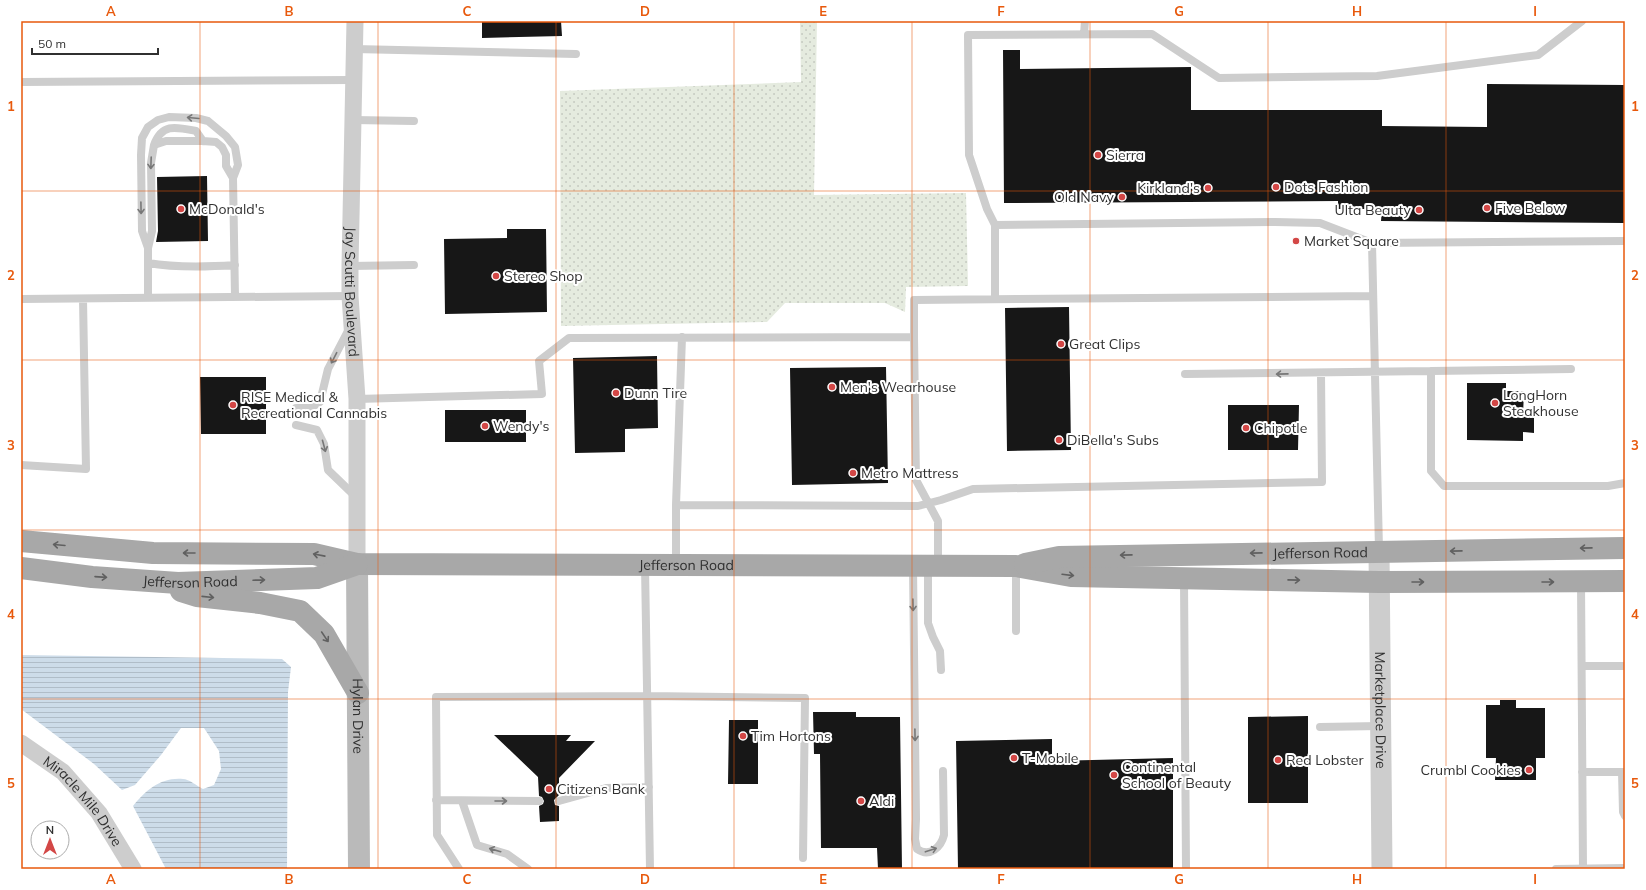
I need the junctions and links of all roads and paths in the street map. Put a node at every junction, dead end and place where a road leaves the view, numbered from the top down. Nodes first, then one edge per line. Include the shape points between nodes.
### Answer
1 (354, 21) edge
2 (1085, 21) edge
3 (1582, 21) edge
4 (1084, 34) junction
5 (354, 49) junction
6 (576, 54) dead end
7 (353, 80) junction
8 (21, 82) edge
9 (352, 120) junction
10 (414, 121) dead end
11 (203, 141) junction
12 (154, 145) junction
13 (233, 178) junction
14 (995, 225) junction
15 (1625, 241) edge
16 (1372, 243) junction
17 (148, 248) junction
18 (148, 263) junction
19 (235, 265) junction
20 (414, 265) dead end
21 (350, 266) junction
22 (350, 296) junction
23 (1373, 296) junction
24 (235, 297) junction
25 (148, 298) junction
26 (21, 299) edge
27 (83, 299) junction
28 (995, 299) junction
29 (352, 323) junction
30 (914, 337) junction
31 (682, 338) junction
32 (1571, 369) dead end
33 (1431, 371) junction
34 (1321, 373) junction
35 (1375, 373) junction
36 (1185, 374) dead end
37 (357, 399) junction
38 (296, 408) dead end
39 (296, 425) dead end
40 (21, 465) edge
41 (1625, 483) edge
42 (357, 498) junction
43 (929, 503) junction
44 (676, 505) junction
45 (21, 541) edge
46 (1625, 548) edge
47 (1379, 551) junction
48 (357, 564) junction
49 (645, 565) junction
50 (676, 565) junction
51 (926, 566) junction
52 (1016, 566) junction
53 (21, 568) edge
54 (1184, 578) junction
55 (143, 581) junction
56 (1625, 581) edge
57 (1379, 582) junction
58 (1581, 582) junction
59 (1016, 631) dead end
60 (1582, 666) junction
61 (1625, 666) edge
62 (941, 670) dead end
63 (358, 693) junction
64 (648, 696) junction
65 (1381, 726) junction
66 (1320, 727) dead end
67 (21, 743) edge
68 (943, 771) dead end
69 (1582, 772) junction
70 (1624, 772) edge
71 (649, 787) junction
72 (436, 800) junction
73 (462, 801) junction
74 (539, 801) dead end
75 (559, 801) dead end
76 (1625, 816) edge
77 (804, 858) dead end
78 (1625, 868) edge
79 (133, 869) edge
80 (359, 869) edge
81 (459, 869) edge
82 (528, 869) edge
83 (650, 869) edge
84 (1186, 869) edge
85 (1382, 869) edge
86 (1556, 869) edge
87 (1583, 869) edge

1 - 5 street, Jay Scutti Boulevard
2 - 4 lane
3 - 4 lane via 1538,55 1377,76 1219,78 1152,34
4 - 14 lane via 968,35 969,155
5 - 6 lane
5 - 7 street, Jay Scutti Boulevard
7 - 8 lane
7 - 9 street, Jay Scutti Boulevard
9 - 10 lane
9 - 21 street, Jay Scutti Boulevard
11 - 12 lane via 166,141
11 - 12 lane via 196,131 166,129 158,134
11 - 13 lane via 216,142 222,147 226,156 226,166
12 -> 17 lane via 151,163 152,231
13 -> 17 lane via 238,165 235,147 208,121 169,117 158,120 148,127 142,138 140,156 142,231
13 - 19 lane
14 - 16 lane via 1264,221 1320,223
14 - 28 lane
15 - 16 lane
16 - 23 lane
17 - 18 lane
18 - 19 lane via 167,266
18 - 25 lane
19 - 24 lane
20 - 21 lane
21 - 22 street, Jay Scutti Boulevard
22 - 24 lane
22 - 29 street, Jay Scutti Boulevard
23 - 28 lane
23 - 35 lane
24 - 25 lane
25 - 27 lane
26 - 27 lane
27 - 40 lane via 86,469
28 - 30 lane via 914,300
29 - 37 street, Jay Scutti Boulevard
29 -> 38 lane via 328,369 320,402 311,408
30 - 31 lane
30 - 43 lane via 916,480
31 - 37 lane via 569,338 539,362 542,394
31 - 44 lane
32 - 33 lane
33 - 35 lane
33 - 41 lane via 1431,471 1444,486 1608,486
34 - 35 lane
34 -> 36 lane
34 - 43 lane via 1322,482 973,489
35 - 47 lane
37 - 42 street, Jay Scutti Boulevard
39 -> 42 lane via 317,430 324,444 328,470
42 - 48 street, Jay Scutti Boulevard
43 - 44 lane via 918,506
43 - 51 lane via 938,521
44 - 50 lane
48 -> 45 main road, Jefferson Road via 314,554 153,553
46 -> 47 main road, Jefferson Road
47 -> 52 main road, Jefferson Road via 1059,557
47 - 57 street, Marketplace Drive
48 - 49 main road, Jefferson Road
55 -> 48 main road, Jefferson Road via 178,583 317,578
48 - 63 main road, Hylan Drive
49 - 50 main road, Jefferson Road
49 - 64 lane
50 - 51 main road, Jefferson Road
51 - 52 main road, Jefferson Road
51 - 62 lane via 928,623 940,651
51 -> 68 lane via 915,839 917,850 924,852 937,849 944,836
52 -> 54 main road, Jefferson Road via 1071,576
52 - 59 lane
53 -> 55 main road, Jefferson Road
54 -> 57 main road, Jefferson Road
54 - 84 lane
55 -> 63 main road via 197,596 260,603 300,611 324,634
56 - 58 main road, Jefferson Road
57 -> 58 main road, Jefferson Road
57 - 65 street, Marketplace Drive
58 - 60 lane
60 - 61 lane
60 - 69 lane
63 - 80 main road, Hylan Drive
64 - 71 lane
64 - 72 lane via 436,697
64 - 77 lane via 805,698
65 - 66 lane
65 - 85 street, Marketplace Drive
67 - 79 street, Miracle Mile Drive via 63,772 99,813
69 - 70 lane
69 - 87 lane
70 - 76 lane
71 - 75 lane via 606,788
71 - 83 lane
72 - 73 lane
72 - 81 lane via 437,835
73 -> 74 lane
82 -> 73 lane via 507,854 477,845
78 - 87 lane
86 - 87 lane

